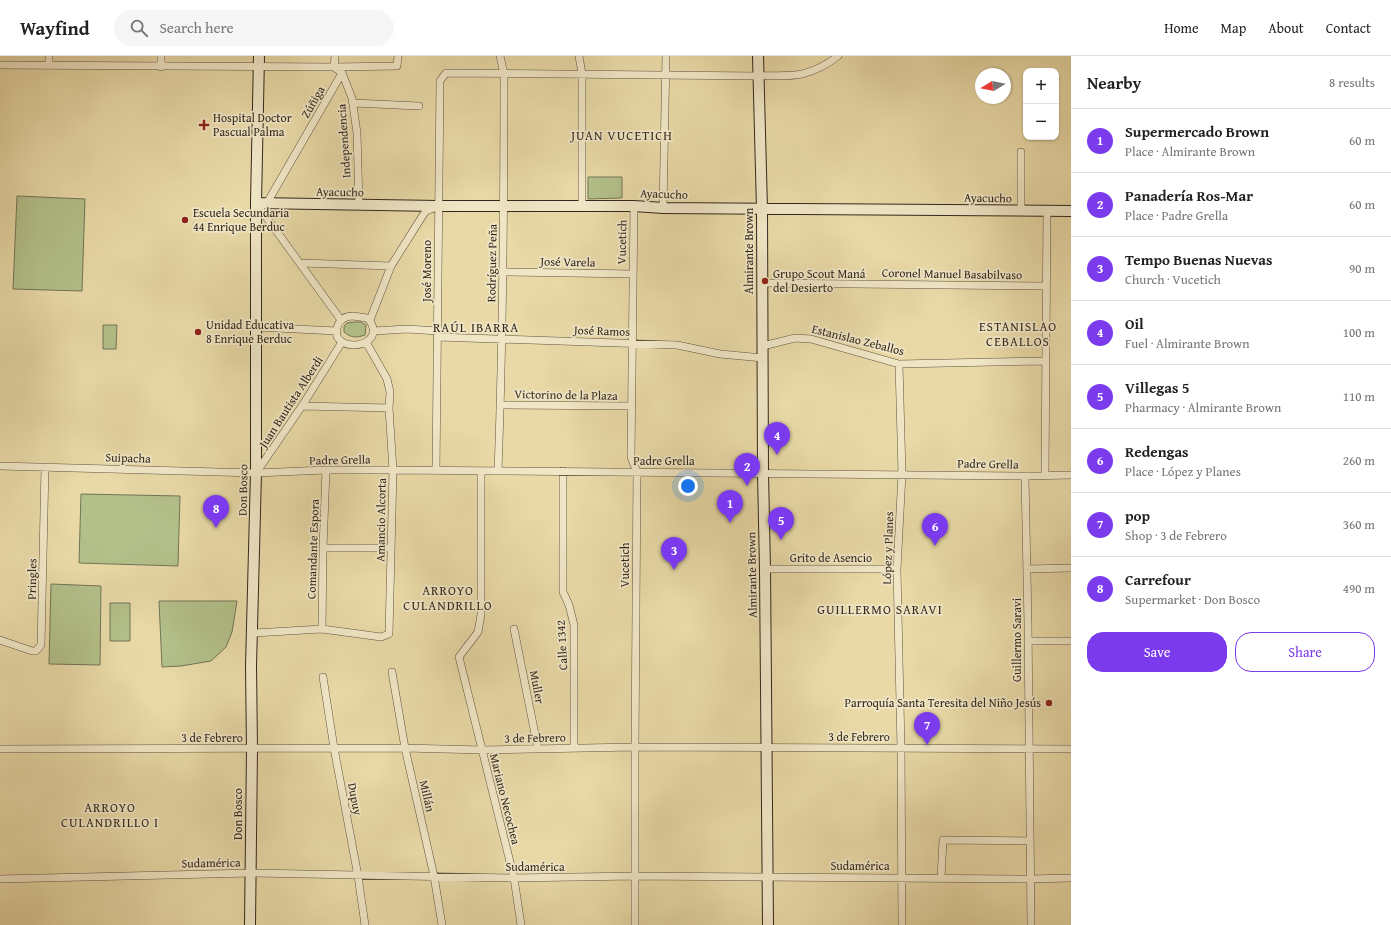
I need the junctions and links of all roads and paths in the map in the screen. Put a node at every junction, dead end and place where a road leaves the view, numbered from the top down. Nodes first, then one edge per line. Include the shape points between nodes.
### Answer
1 (49, 56) edge
2 (162, 56) edge
3 (259, 56) edge
4 (335, 56) edge
5 (398, 56) edge
6 (500, 56) edge
7 (579, 56) edge
8 (666, 56) edge
9 (758, 56) edge
10 (838, 56) edge
11 (0, 65) edge
12 (49, 66) junction
13 (161, 67) junction
14 (259, 67) junction
15 (334, 67) junction
16 (342, 74) junction
17 (504, 74) junction
18 (582, 74) junction
19 (666, 76) junction
20 (758, 76) junction
21 (353, 103) junction
22 (419, 106) dead end
23 (1021, 152) dead end
24 (256, 203) junction
25 (267, 203) junction
26 (359, 205) junction
27 (438, 206) junction
28 (504, 206) junction
29 (634, 206) junction
30 (582, 207) junction
31 (663, 208) junction
32 (762, 209) junction
33 (1047, 211) junction
34 (1071, 211) edge
35 (1021, 212) junction
36 (301, 263) junction
37 (391, 266) junction
38 (503, 272) junction
39 (633, 274) junction
40 (762, 283) junction
41 (1045, 286) junction
42 (341, 320) junction
43 (370, 320) junction
44 (257, 327) junction
45 (336, 331) junction
46 (374, 331) junction
47 (438, 334) junction
48 (502, 338) junction
49 (342, 342) junction
50 (366, 342) junction
51 (632, 342) junction
52 (763, 346) junction
53 (763, 358) junction
54 (1045, 361) junction
55 (899, 364) junction
56 (500, 405) junction
57 (302, 406) junction
58 (632, 406) junction
59 (389, 408) junction
60 (0, 466) edge
61 (45, 467) junction
62 (326, 470) junction
63 (393, 470) junction
64 (436, 470) junction
65 (481, 471) junction
66 (498, 471) junction
67 (563, 471) junction
68 (637, 472) junction
69 (256, 473) junction
70 (763, 473) junction
71 (902, 474) junction
72 (1045, 475) junction
73 (1071, 475) edge
74 (1025, 476) junction
75 (323, 548) junction
76 (391, 548) junction
77 (1071, 568) edge
78 (766, 569) junction
79 (897, 569) junction
80 (1027, 569) junction
81 (322, 629) junction
82 (514, 629) dead end
83 (252, 633) junction
84 (0, 640) edge
85 (1028, 641) junction
86 (1071, 641) edge
87 (392, 672) dead end
88 (324, 677) dead end
89 (635, 747) junction
90 (0, 748) edge
91 (334, 748) junction
92 (405, 748) junction
93 (574, 748) junction
94 (766, 748) junction
95 (901, 748) junction
96 (252, 749) junction
97 (538, 749) junction
98 (1028, 749) junction
99 (1071, 749) edge
100 (482, 750) junction
101 (1030, 841) junction
102 (251, 873) junction
103 (358, 876) junction
104 (434, 876) junction
105 (635, 876) junction
106 (768, 877) junction
107 (514, 878) junction
108 (901, 878) junction
109 (941, 878) junction
110 (1071, 878) edge
111 (0, 879) edge
112 (1030, 880) junction
113 (250, 925) edge
114 (365, 925) edge
115 (442, 925) edge
116 (521, 925) edge
117 (635, 925) edge
118 (768, 925) edge
119 (902, 925) edge
120 (1031, 925) edge

1 - 12 street
2 - 13 street
3 - 14 main road, Don Bosco
4 - 15 street
5 - 15 street via 397,66
6 - 17 street, Rodríguez Peña
7 - 18 street
8 - 19 street
9 - 20 main road, Almirante Brown
10 - 20 street via 801,74
11 - 12 street
12 - 13 street
13 - 14 street
14 - 15 street
14 - 24 main road, Don Bosco
15 - 16 street, Independencia
16 - 21 street, Independencia
16 - 25 street, Zúñiga
17 - 18 street
17 - 27 street, José Moreno via 446,73 440,81
17 - 28 street, Rodríguez Peña
18 - 19 street
18 - 30 street
19 - 20 street
19 - 31 street
20 - 32 main road, Almirante Brown
21 - 22 street
21 - 26 street, Independencia via 357,133
23 - 35 street
24 - 25 main road, Ayacucho
24 - 36 street
24 - 44 main road, Don Bosco
25 - 26 main road, Ayacucho
26 - 27 main road, Ayacucho
27 - 28 main road, Ayacucho
27 - 37 street via 426,210
27 - 47 street, José Moreno
28 - 30 main road, Ayacucho
28 - 38 street, Rodríguez Peña
29 - 30 main road, Ayacucho
29 - 31 main road, Ayacucho
29 - 39 street, Vucetich
31 - 32 main road, Ayacucho
32 - 35 main road, Ayacucho
32 - 40 main road, Almirante Brown
33 - 34 main road, Ayacucho
33 - 35 main road, Ayacucho
33 - 41 street
36 - 37 street
36 - 42 street
37 - 43 street
38 - 39 street, José Varela
38 - 48 street, Rodríguez Peña
39 - 51 street, Vucetich
40 - 41 street, Coronel Manuel Basabilvaso
40 - 52 main road, Almirante Brown
41 - 54 street
42 - 43 street via 344,317 364,316
42 - 45 street
43 - 46 street
44 - 45 street
44 - 69 main road, Don Bosco
45 - 49 street
46 - 47 street, José Ramos via 408,329
46 - 50 street
47 - 48 street, José Ramos
47 - 64 street, José Moreno
48 - 51 street, José Ramos
48 - 56 street, Rodríguez Peña
49 - 50 street via 351,345
49 - 57 street, Juan Bautista Alberdi
50 - 59 street, Amancio Alcorta via 387,379 390,392
51 - 53 street, José Ramos via 677,345 720,354
51 - 58 street, Vucetich
52 - 53 main road, Almirante Brown
52 - 55 street, Estanislao Zeballos via 795,338 811,339
53 - 70 main road, Almirante Brown
54 - 55 street, Estanislao Zeballos
54 - 72 street
55 - 71 street, López y Planes
56 - 58 street, Victorino de la Plaza
56 - 66 street, Rodríguez Peña
57 - 59 street
57 - 69 street, Juan Bautista Alberdi
58 - 68 street, Vucetich via 631,457
59 - 63 street, Amancio Alcorta
60 - 61 street, Suipacha
61 - 69 street, Suipacha
61 - 84 street, Pringles via 41,645 36,651 32,651
62 - 63 street, Padre Grella
62 - 69 street, Padre Grella
62 - 75 street, Comandante Espora
63 - 64 street, Padre Grella
63 - 76 street, Amancio Alcorta
64 - 65 street, Padre Grella
65 - 66 street, Padre Grella
65 - 100 street, Mariano Necochea via 481,615 478,632 459,657
66 - 67 street, Padre Grella
67 - 68 street, Padre Grella
67 - 93 street, Calle 1342 via 563,592 574,625
68 - 70 street, Padre Grella
68 - 89 street, Vucetich
69 - 83 main road, Don Bosco
70 - 71 street, Padre Grella
70 - 78 main road, Almirante Brown
71 - 74 street, Padre Grella
71 - 79 street, López y Planes
72 - 73 street, Padre Grella
72 - 74 street, Padre Grella
74 - 80 street, Guillermo Saravi
75 - 76 street
75 - 81 street, Comandante Espora
76 - 81 street, Amancio Alcorta via 389,634 381,637
77 - 80 street
78 - 79 street, Grito de Asencio
78 - 94 main road, Almirante Brown
79 - 95 street, López y Planes
80 - 85 street, Guillermo Saravi
81 - 83 street
82 - 97 street, Muller
83 - 96 main road, Don Bosco
85 - 86 street
85 - 98 street, Guillermo Saravi
87 - 92 street, Millán
88 - 91 street, Dupuy
89 - 93 street, 3 de Febrero
89 - 94 street, 3 de Febrero
89 - 105 street, Vucetich
90 - 96 street, 3 de Febrero
91 - 92 street, 3 de Febrero
91 - 96 street, 3 de Febrero
91 - 103 street, Dupuy
92 - 100 street, 3 de Febrero
92 - 104 street, Millán
93 - 97 street, 3 de Febrero
94 - 95 street, 3 de Febrero
94 - 106 main road, Almirante Brown
95 - 98 street, 3 de Febrero
95 - 108 street, López y Planes
96 - 102 main road, Don Bosco
97 - 100 street, 3 de Febrero
98 - 99 street, 3 de Febrero
98 - 101 street, Guillermo Saravi
100 - 107 street, Mariano Necochea
101 - 109 street via 943,840
101 - 112 street, Guillermo Saravi
102 - 103 street, Sudamérica
102 - 111 street, Sudamérica
102 - 113 main road, Don Bosco
103 - 104 street, Sudamérica
103 - 114 street, Dupuy
104 - 107 street, Sudamérica
104 - 115 street, Millán
105 - 106 street, Sudamérica
105 - 107 street, Sudamérica
105 - 117 street, Vucetich
106 - 108 street, Sudamérica
106 - 118 main road, Almirante Brown
107 - 116 street, Mariano Necochea
108 - 109 street, Sudamérica
108 - 119 street, López y Planes
109 - 112 street, Sudamérica
110 - 112 street, Sudamérica
112 - 120 street, Guillermo Saravi

